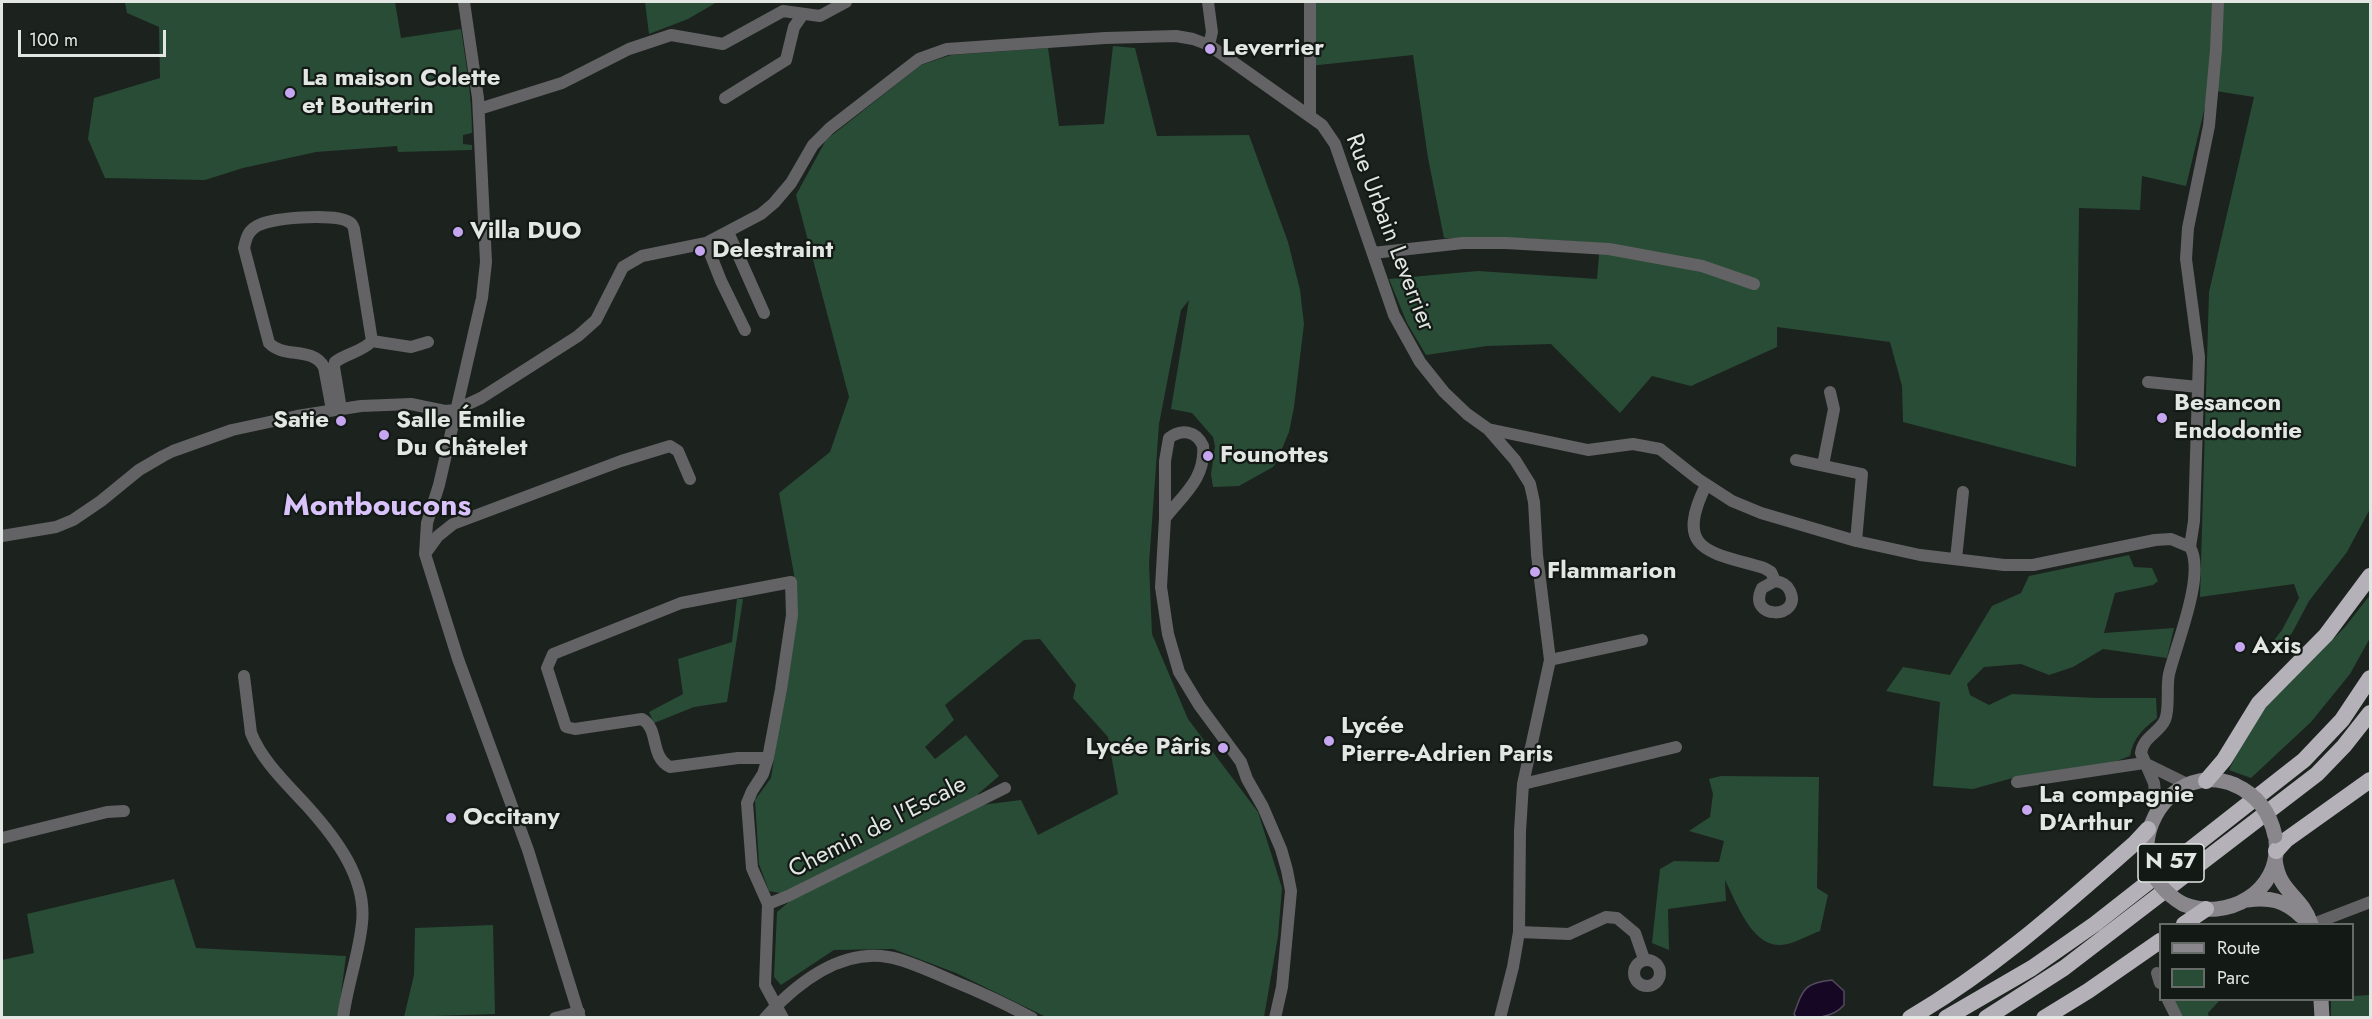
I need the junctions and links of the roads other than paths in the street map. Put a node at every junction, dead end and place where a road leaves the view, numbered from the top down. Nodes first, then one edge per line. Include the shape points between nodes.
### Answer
1 (464, 2) edge
2 (846, 2) edge
3 (1208, 2) edge
4 (1310, 2) edge
5 (2218, 2) edge
6 (803, 14) junction
7 (1209, 45) junction
8 (725, 98) dead end
9 (479, 109) junction
10 (1310, 115) junction
11 (728, 232) junction
12 (706, 243) junction
13 (1373, 253) junction
14 (1754, 284) dead end
15 (764, 314) dead end
16 (745, 330) dead end
17 (372, 341) junction
18 (428, 342) dead end
19 (2148, 382) dead end
20 (2198, 387) junction
21 (1830, 392) dead end
22 (336, 410) junction
23 (455, 410) junction
24 (1488, 429) junction
25 (1796, 460) dead end
26 (1823, 465) junction
27 (690, 479) dead end
28 (1707, 485) junction
29 (1963, 492) dead end
30 (1165, 518) junction
31 (2, 536) edge
32 (1856, 541) junction
33 (2190, 547) junction
34 (425, 554) junction
35 (1956, 559) junction
36 (2370, 576) edge
37 (1775, 580) dead end
38 (1642, 640) dead end
39 (1550, 660) junction
40 (244, 676) dead end
41 (2370, 678) edge
42 (2370, 713) edge
43 (1676, 747) dead end
44 (768, 759) junction
45 (2144, 763) junction
46 (2370, 780) edge
47 (2206, 781) junction
48 (2017, 782) dead end
49 (1523, 784) junction
50 (2189, 785) junction
51 (1005, 788) dead end
52 (124, 811) dead end
53 (2157, 811) junction
54 (2148, 829) junction
55 (2, 838) edge
56 (2275, 849) junction
57 (2247, 900) junction
58 (2370, 902) edge
59 (768, 904) junction
60 (2206, 909) junction
61 (2185, 923) edge
62 (2310, 923) edge
63 (2311, 923) edge
64 (2314, 923) edge
65 (1519, 932) junction
66 (2159, 942) edge
67 (1644, 959) dead end
68 (2169, 1001) edge
69 (2321, 1001) edge
70 (775, 1007) junction
71 (580, 1015) edge
72 (342, 1017) edge
73 (555, 1017) edge
74 (765, 1017) edge
75 (783, 1017) edge
76 (1032, 1017) edge
77 (1275, 1017) edge
78 (1500, 1017) edge
79 (1910, 1017) edge
80 (1946, 1017) edge
81 (1986, 1017) edge
82 (2044, 1017) edge
83 (2177, 1017) edge
84 (2322, 1017) edge

1 - 9 street
2 - 6 street via 820,16
3 - 7 street via 1212,32
4 - 10 street
5 - 20 street via 2209,126 2188,228 2186,259 2197,334
6 - 8 street via 794,27 786,60
6 - 9 street via 783,11 723,44 671,35 629,49 562,84
7 - 10 street, Rue Urbain Leverrier
7 - 11 street, Rue Urbain Leverrier via 1176,36 1105,38 946,49 919,59 830,128 813,145 774,203
9 - 23 street via 486,262 482,298
10 - 13 street, Rue Urbain Leverrier via 1335,144
11 - 12 street, Rue Urbain Leverrier
11 - 15 street
12 - 16 street
12 - 23 street, Rue Urbain Leverrier via 642,256 623,267 596,320 578,336 481,398
13 - 14 street via 1463,243 1598,249 1702,266
13 - 24 street, Rue Urbain Leverrier via 1394,315 1420,362 1444,392
17 - 18 street via 411,347
17 - 22 street via 335,362
17 - 22 street via 351,223 339,218 289,218 255,226 246,237 244,248 269,343 281,352 310,355 321,361
19 - 20 street
20 - 33 street
21 - 26 street via 1834,409
22 - 23 street via 411,404
22 - 31 street via 232,430 173,451 139,470 73,520
23 - 34 street via 440,485 427,523
24 - 28 street, Rue Urbain Leverrier via 1588,450 1646,445 1660,449
24 - 39 street via 1530,484
25 - 26 street
26 - 32 street via 1862,474
27 - 34 street via 678,450 670,446 453,524
28 - 32 street, Rue Urbain Leverrier via 1761,513
28 - 37 street via 1692,525 1701,545 1713,553 1764,568
29 - 35 street
30 - 30 street via 1200,473 1203,446 1195,435 1186,432 1175,434 1167,442
30 - 77 street via 1161,587 1179,672 1241,762 1287,870 1290,891 1282,987
32 - 35 street, Rue Urbain Leverrier
33 - 35 street, Rue Urbain Leverrier via 2171,539 2156,540 2033,565 2004,566
33 - 45 street via 2194,557 2190,605 2169,674 2166,718 2142,747
34 - 71 street via 458,659 528,850
36 - 47 highway via 2326,635 2259,703 2224,760
38 - 39 street
39 - 49 street
40 - 72 street via 254,741 327,827 354,875 362,922
41 - 80 highway, N 57 via 2342,720 2304,760 2095,924 2032,968
42 - 81 highway, N 57 via 2317,774 2073,962
43 - 49 street
44 - 44 street via 738,758 670,767 657,755 654,737 642,719 566,727 547,668 549,659 553,654 681,603 791,582 792,615
44 - 59 street via 747,803 752,868
45 - 48 street
45 - 50 street
45 - 53 street via 2156,792
46 - 56 highway
47 - 50 main road
47 - 56 main road, bridge via 2235,785 2253,795 2273,826
49 - 65 street
50 - 53 main road via 2168,797
51 - 59 street, Chemin de l'Escale
52 - 55 street
53 - 54 main road
54 - 60 main road, bridge via 2147,858 2153,876 2183,904
54 - 79 highway via 2020,943 1951,994
56 - 57 main road via 2267,877
56 - 63 main road via 2281,883 2307,911
57 - 60 main road via 2230,907
57 - 62 main road via 2278,901
58 - 64 street
59 - 70 street via 765,985
60 - 61 highway
65 - 67 street via 1569,934 1606,917 1617,918 1635,933
65 - 78 street
66 - 82 highway
68 - 83 street
69 - 84 main road
70 - 74 street
70 - 75 street
70 - 76 street via 813,975 836,964 854,958 888,957 937,974
71 - 73 street

